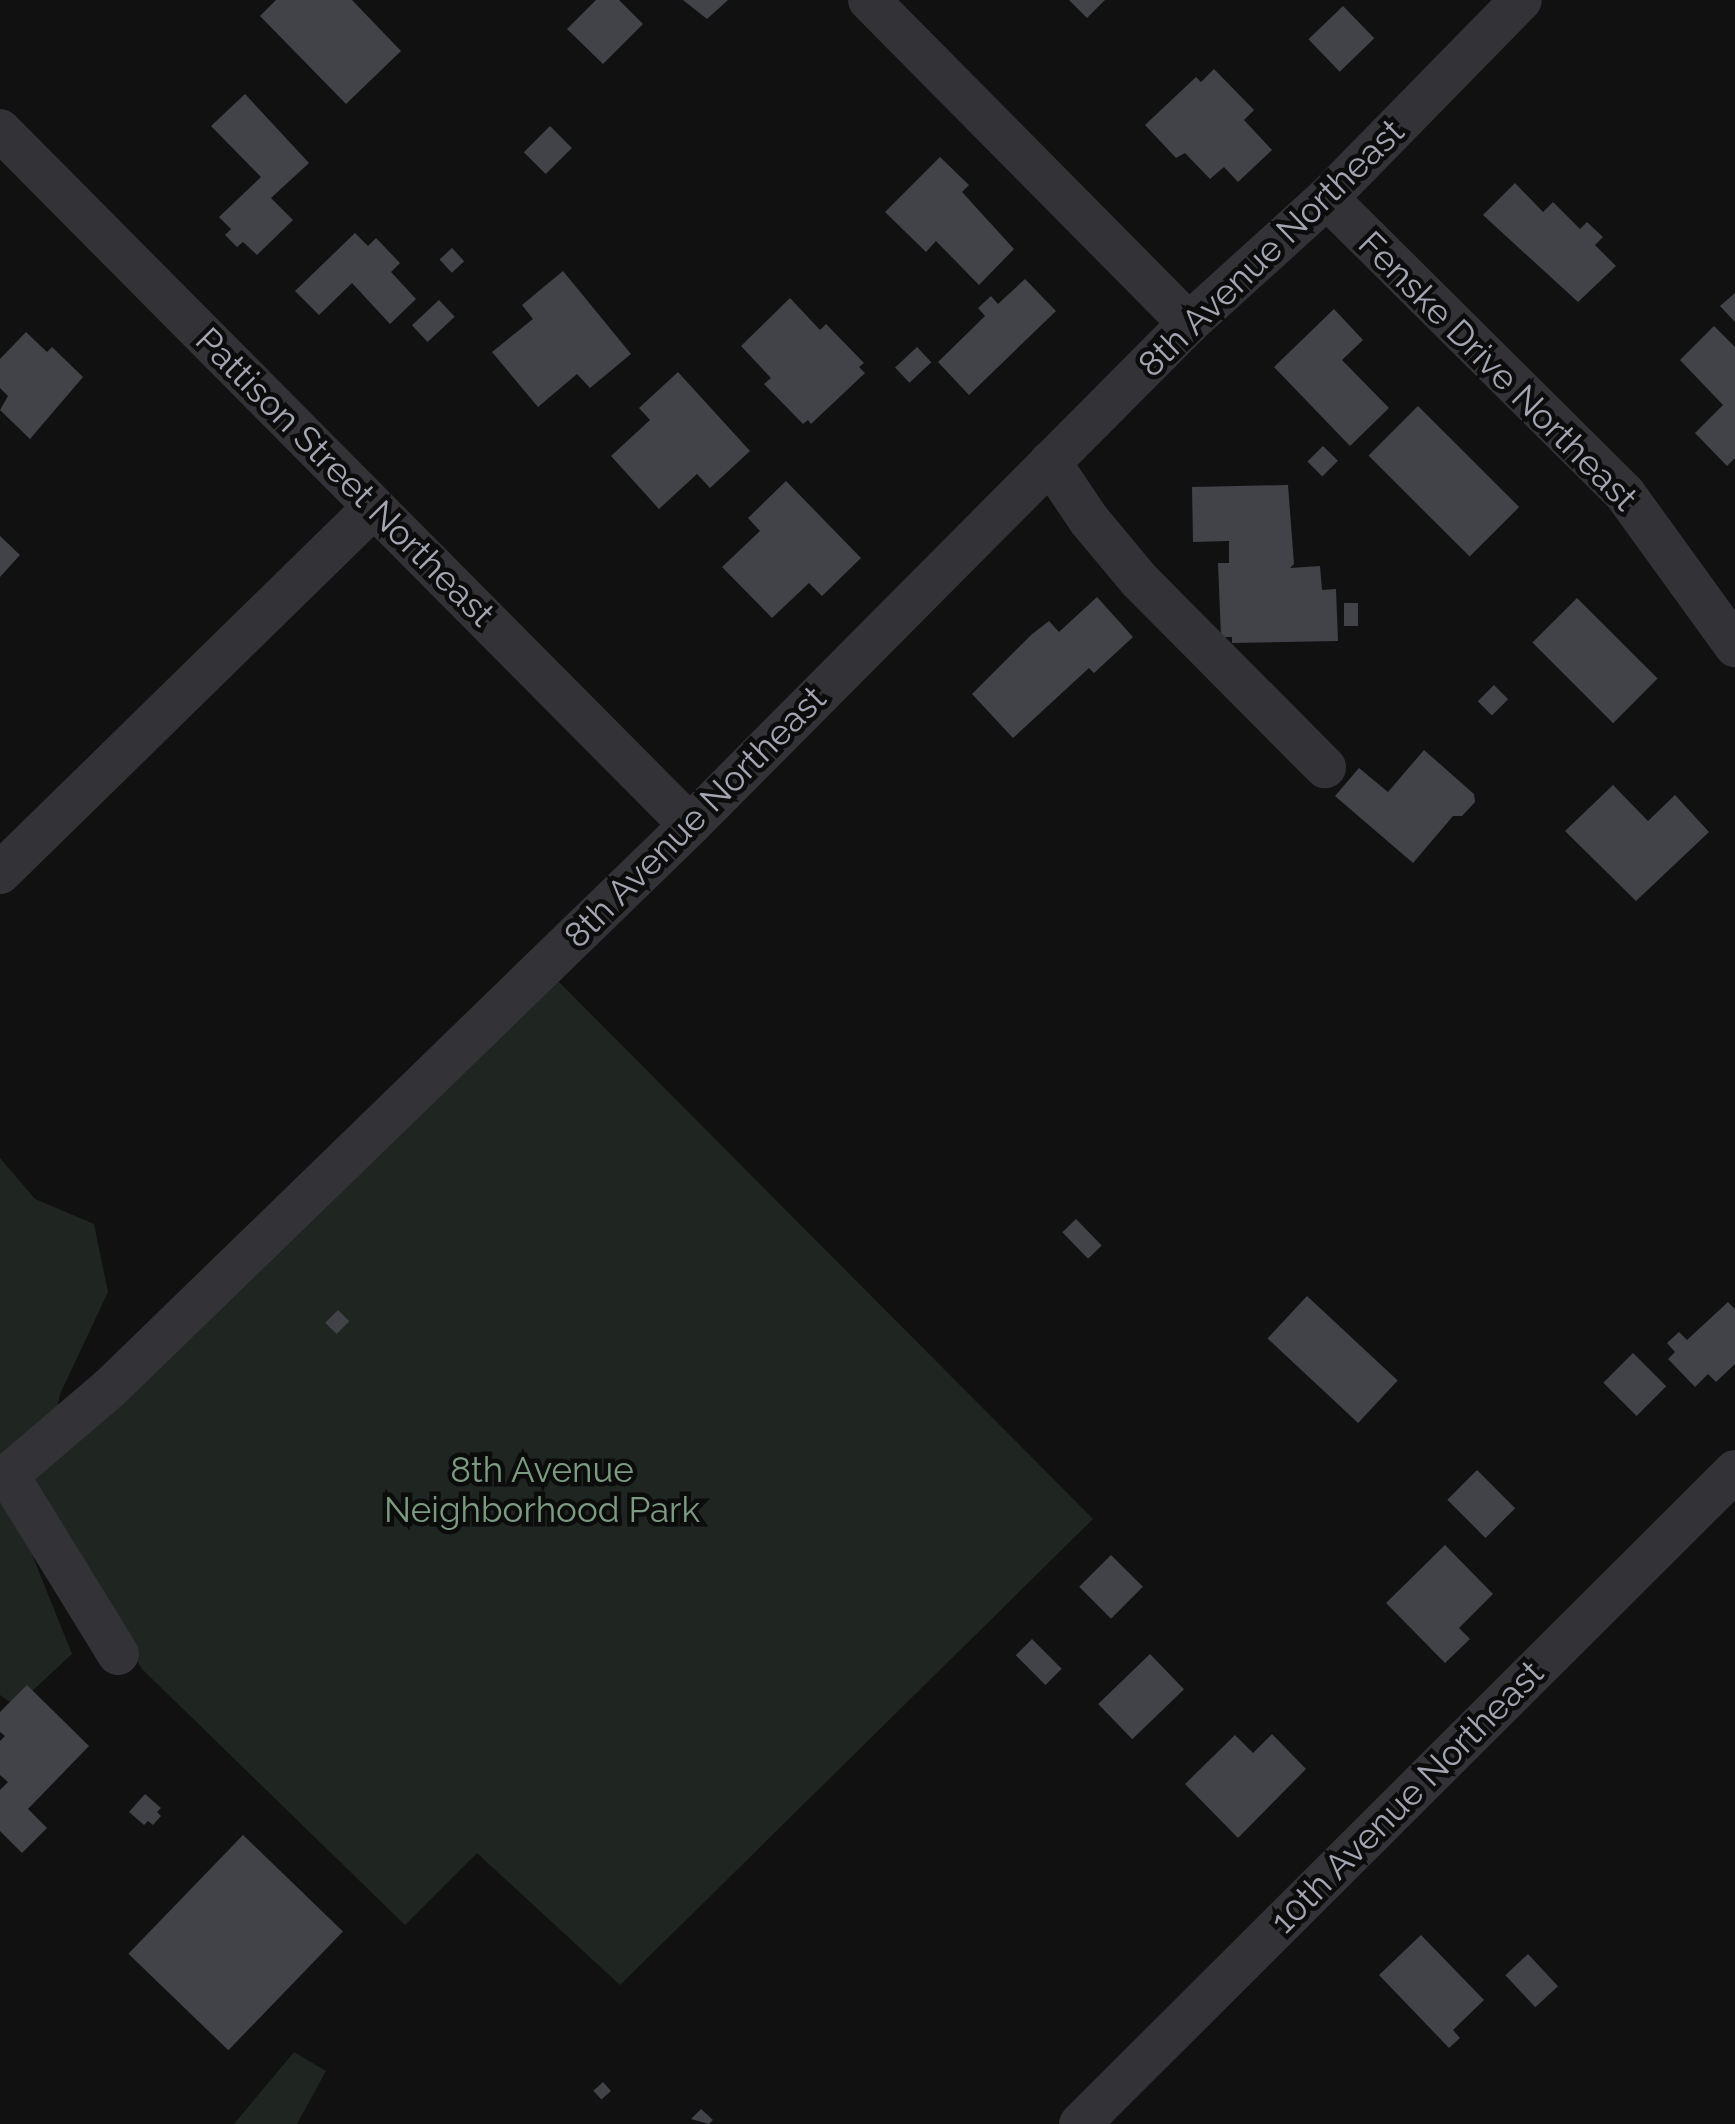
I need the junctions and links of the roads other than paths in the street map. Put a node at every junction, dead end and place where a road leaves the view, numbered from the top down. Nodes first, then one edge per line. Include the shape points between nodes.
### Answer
1 (869, 0) edge
2 (1520, 0) edge
3 (0, 130) edge
4 (1327, 198) junction
5 (1189, 323) junction
6 (1050, 462) junction
7 (374, 507) junction
8 (1735, 646) edge
9 (1325, 766) dead end
10 (690, 825) junction
11 (0, 873) edge
12 (4, 1470) edge
13 (1735, 1470) edge
14 (118, 1654) dead end
15 (1080, 2124) edge

1 - 5 street
2 - 4 street, 8th Avenue Northeast
3 - 7 street, Pattison Street Northeast
4 - 5 street, 8th Avenue Northeast
4 - 8 street, Fenske Drive Northeast via 1626,494
5 - 6 street, 8th Avenue Northeast
6 - 9 street via 1140,580
6 - 10 street, 8th Avenue Northeast
7 - 10 street, Pattison Street Northeast
7 - 11 street
10 - 12 street, 8th Avenue Northeast via 110,1388
12 - 14 street, 8th Avenue Northeast
13 - 15 street, 10th Avenue Northeast

